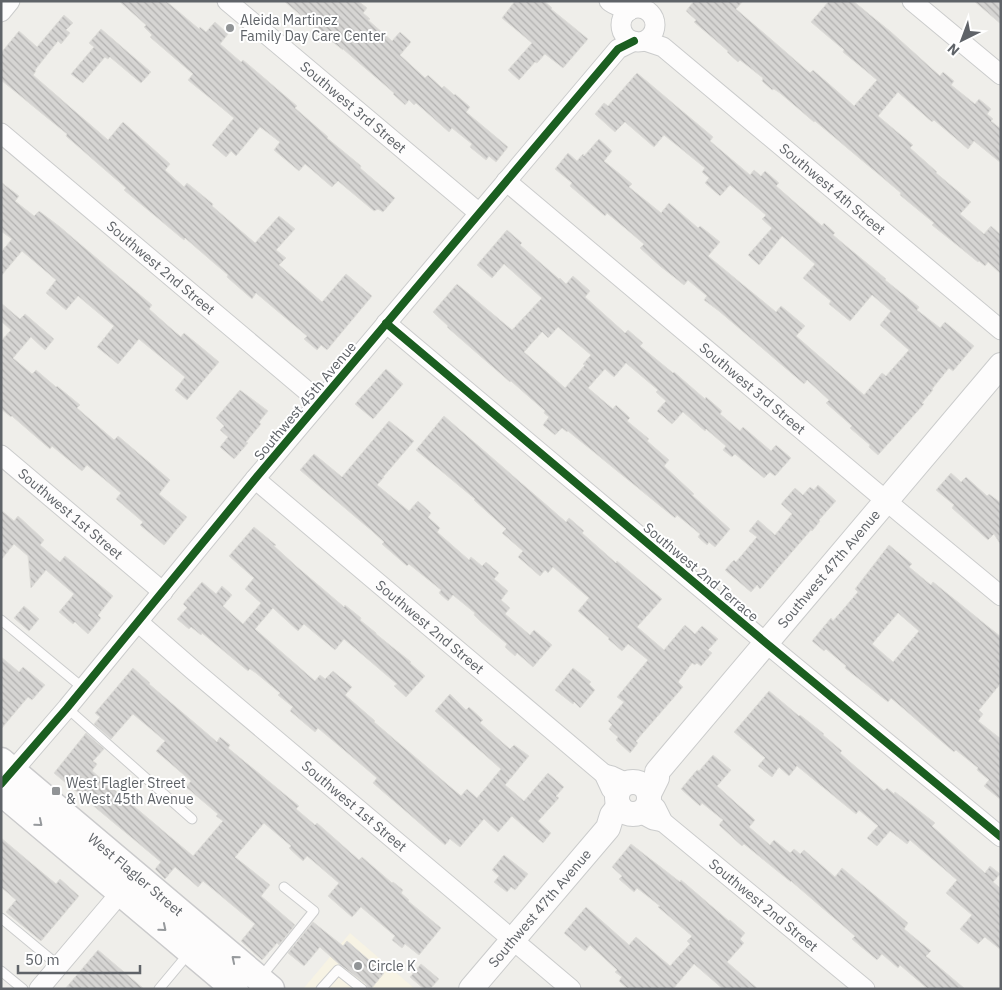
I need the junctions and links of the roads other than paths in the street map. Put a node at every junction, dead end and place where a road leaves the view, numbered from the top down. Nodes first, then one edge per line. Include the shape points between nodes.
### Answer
1 (227, 1) edge
2 (912, 1) edge
3 (635, 20) edge
4 (1001, 75) edge
5 (1, 133) edge
6 (506, 181) junction
7 (479, 214) junction
8 (386, 324) junction
9 (1001, 330) edge
10 (1001, 365) edge
11 (320, 402) junction
12 (1, 455) edge
13 (255, 479) junction
14 (885, 500) junction
15 (163, 592) junction
16 (1001, 596) edge
17 (1, 620) edge
18 (138, 622) junction
19 (766, 643) junction
20 (83, 688) junction
21 (67, 708) junction
22 (4, 777) edge
23 (636, 796) junction
24 (192, 819) dead end
25 (1001, 837) edge
26 (128, 884) junction
27 (284, 888) dead end
28 (1, 918) edge
29 (512, 940) junction
30 (190, 951) junction
31 (59, 966) junction
32 (1, 971) edge
33 (265, 984) edge
34 (23, 989) edge
35 (39, 989) edge
36 (159, 989) edge
37 (235, 989) edge
38 (321, 989) edge
39 (362, 989) edge
40 (471, 989) edge
41 (571, 989) edge
42 (865, 989) edge

1 - 7 street, Southwest 3rd Street
2 - 4 street
3 - 6 street, Southwest 45th Avenue
3 - 9 street, Southwest 4th Street via 663,47
5 - 11 street, Southwest 2nd Street
6 - 7 street, Southwest 45th Avenue
6 - 14 street, Southwest 3rd Street
7 - 8 street, Southwest 45th Avenue
8 - 11 street, Southwest 45th Avenue
8 - 19 street, Southwest 2nd Terrace
10 - 14 street, Southwest 47th Avenue
11 - 13 street, Southwest 45th Avenue
12 - 15 street, Southwest 1st Street
13 - 15 street, Southwest 45th Avenue
13 - 23 street, Southwest 2nd Street via 604,774 612,776
14 - 16 street, Southwest 3rd Street
14 - 19 street, Southwest 47th Avenue
15 - 18 street, Southwest 45th Avenue
17 - 20 lane
18 - 20 street, Southwest 45th Avenue
18 - 29 street, Southwest 1st Street
19 - 23 street, Southwest 47th Avenue
19 - 25 street, Southwest 2nd Terrace
20 - 21 street, Southwest 45th Avenue
21 - 22 street, Southwest 45th Avenue
21 - 24 lane
22 - 26 main road, West Flagler Street
23 - 29 street, Southwest 47th Avenue via 614,827 608,828
23 - 42 street, Southwest 2nd Street via 653,820 663,822
26 -> 30 main road, West Flagler Street
26 - 31 street
33 -> 26 main road, West Flagler Street
27 - 33 lane via 314,911
28 - 31 lane
29 - 40 street, Southwest 47th Avenue
29 - 41 street, Southwest 1st Street
30 - 36 lane
30 - 37 main road, West Flagler Street
31 - 35 street
32 - 34 lane
38 - 39 lane via 338,970

